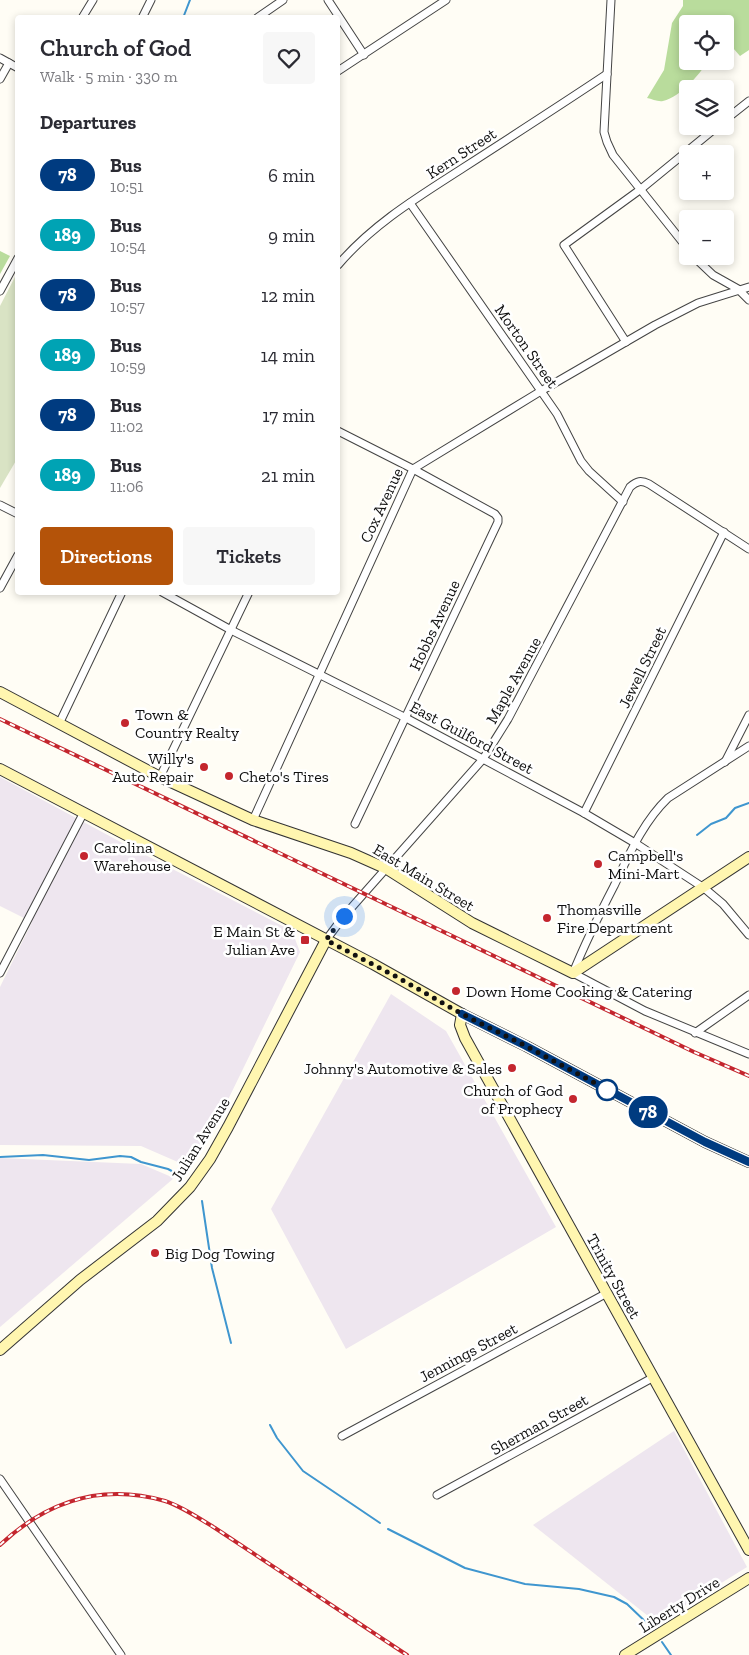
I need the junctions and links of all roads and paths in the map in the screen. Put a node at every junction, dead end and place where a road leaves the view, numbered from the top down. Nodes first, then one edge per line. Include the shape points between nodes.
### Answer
1 (93, 0) edge
2 (151, 0) edge
3 (283, 0) edge
4 (328, 0) edge
5 (446, 0) edge
6 (611, 0) edge
7 (84, 15) edge
8 (144, 15) edge
9 (261, 15) edge
10 (338, 15) edge
11 (340, 18) edge
12 (364, 55) junction
13 (0, 58) edge
14 (9, 63) junction
15 (15, 66) edge
16 (340, 70) edge
17 (606, 74) junction
18 (0, 79) edge
19 (749, 101) edge
20 (734, 113) edge
21 (707, 135) edge
22 (640, 188) junction
23 (410, 203) junction
24 (679, 238) edge
25 (340, 263) edge
26 (15, 264) edge
27 (702, 265) edge
28 (749, 287) edge
29 (738, 289) junction
30 (0, 291) edge
31 (749, 300) edge
32 (626, 342) junction
33 (541, 391) junction
34 (340, 431) edge
35 (412, 469) junction
36 (623, 502) junction
37 (0, 505) edge
38 (15, 512) edge
39 (724, 532) junction
40 (749, 549) edge
41 (15, 560) edge
42 (0, 588) edge
43 (121, 595) edge
44 (167, 595) edge
45 (248, 595) edge
46 (231, 630) junction
47 (319, 674) junction
48 (0, 692) edge
49 (749, 715) edge
50 (406, 718) junction
51 (59, 724) junction
52 (749, 746) edge
53 (483, 759) junction
54 (725, 762) junction
55 (0, 769) edge
56 (160, 777) junction
57 (84, 812) junction
58 (584, 813) junction
59 (253, 820) junction
60 (355, 824) dead end
61 (635, 843) junction
62 (749, 857) edge
63 (387, 869) junction
64 (704, 888) junction
65 (749, 935) edge
66 (326, 940) junction
67 (0, 973) edge
68 (573, 973) junction
69 (749, 995) edge
70 (462, 1014) junction
71 (695, 1033) junction
72 (749, 1054) edge
73 (749, 1162) edge
74 (606, 1293) junction
75 (0, 1350) edge
76 (654, 1377) junction
77 (342, 1436) dead end
78 (0, 1479) edge
79 (437, 1495) dead end
80 (749, 1550) edge
81 (749, 1578) edge
82 (121, 1655) edge
83 (626, 1655) edge

1 - 7 street
2 - 8 street
3 - 9 street
4 - 10 street
5 - 12 street
6 - 17 street
11 - 12 street
12 - 16 street
13 - 14 street
14 - 15 street
14 - 18 street
17 - 22 street via 606,142
17 - 23 street, Kern Street
19 - 20 street
21 - 22 street
22 - 24 street
22 - 32 street via 564,245
23 - 25 street, Kern Street via 376,227
23 - 33 street, Morton Street
26 - 30 street
27 - 29 street
28 - 29 street, Cox Avenue
29 - 31 street
29 - 32 street, Cox Avenue via 698,303
32 - 33 street, Cox Avenue
33 - 35 street, Cox Avenue
33 - 36 street, Morton Street via 581,461
34 - 35 street
35 - 47 street, Cox Avenue
35 - 50 street, Hobbs Avenue via 495,514 498,522
36 - 39 street, Maple Avenue via 630,487 643,481
36 - 53 street, Maple Avenue via 508,719
37 - 38 street
39 - 40 street
39 - 58 street, Jewell Street
41 - 42 street
43 - 51 street
44 - 46 street, East Guilford Street
45 - 46 street
46 - 47 street, East Guilford Street
46 - 56 street
47 - 50 street, East Guilford Street
47 - 59 street, Cox Avenue
48 - 51 street, East Main Street
49 - 54 street
50 - 53 street, East Guilford Street
50 - 60 street, Hobbs Avenue
51 - 56 street, East Main Street
52 - 54 street
53 - 58 street, East Guilford Street
53 - 63 street, Maple Avenue
54 - 61 street via 668,798
55 - 57 street
56 - 59 street, East Main Street
57 - 66 street
57 - 67 street
58 - 61 street, East Guilford Street
59 - 63 street, East Main Street via 351,853
61 - 64 street, East Guilford Street
61 - 68 street
62 - 64 street
63 - 66 street, Maple Avenue
63 - 68 street, East Main Street via 472,923
64 - 65 street, East Guilford Street via 723,904
64 - 68 street
66 - 70 street
66 - 75 street, Julian Avenue via 229,1126 186,1192 157,1221 80,1280
68 - 71 street, East Main Street
69 - 71 street
70 - 73 street
70 - 74 street, Trinity Street via 460,1025 465,1038
71 - 72 street, East Main Street
74 - 76 street, Trinity Street
74 - 77 street, Jennings Street
76 - 79 street, Sherman Street
76 - 80 street, Trinity Street
78 - 82 street
81 - 83 street, Liberty Drive

